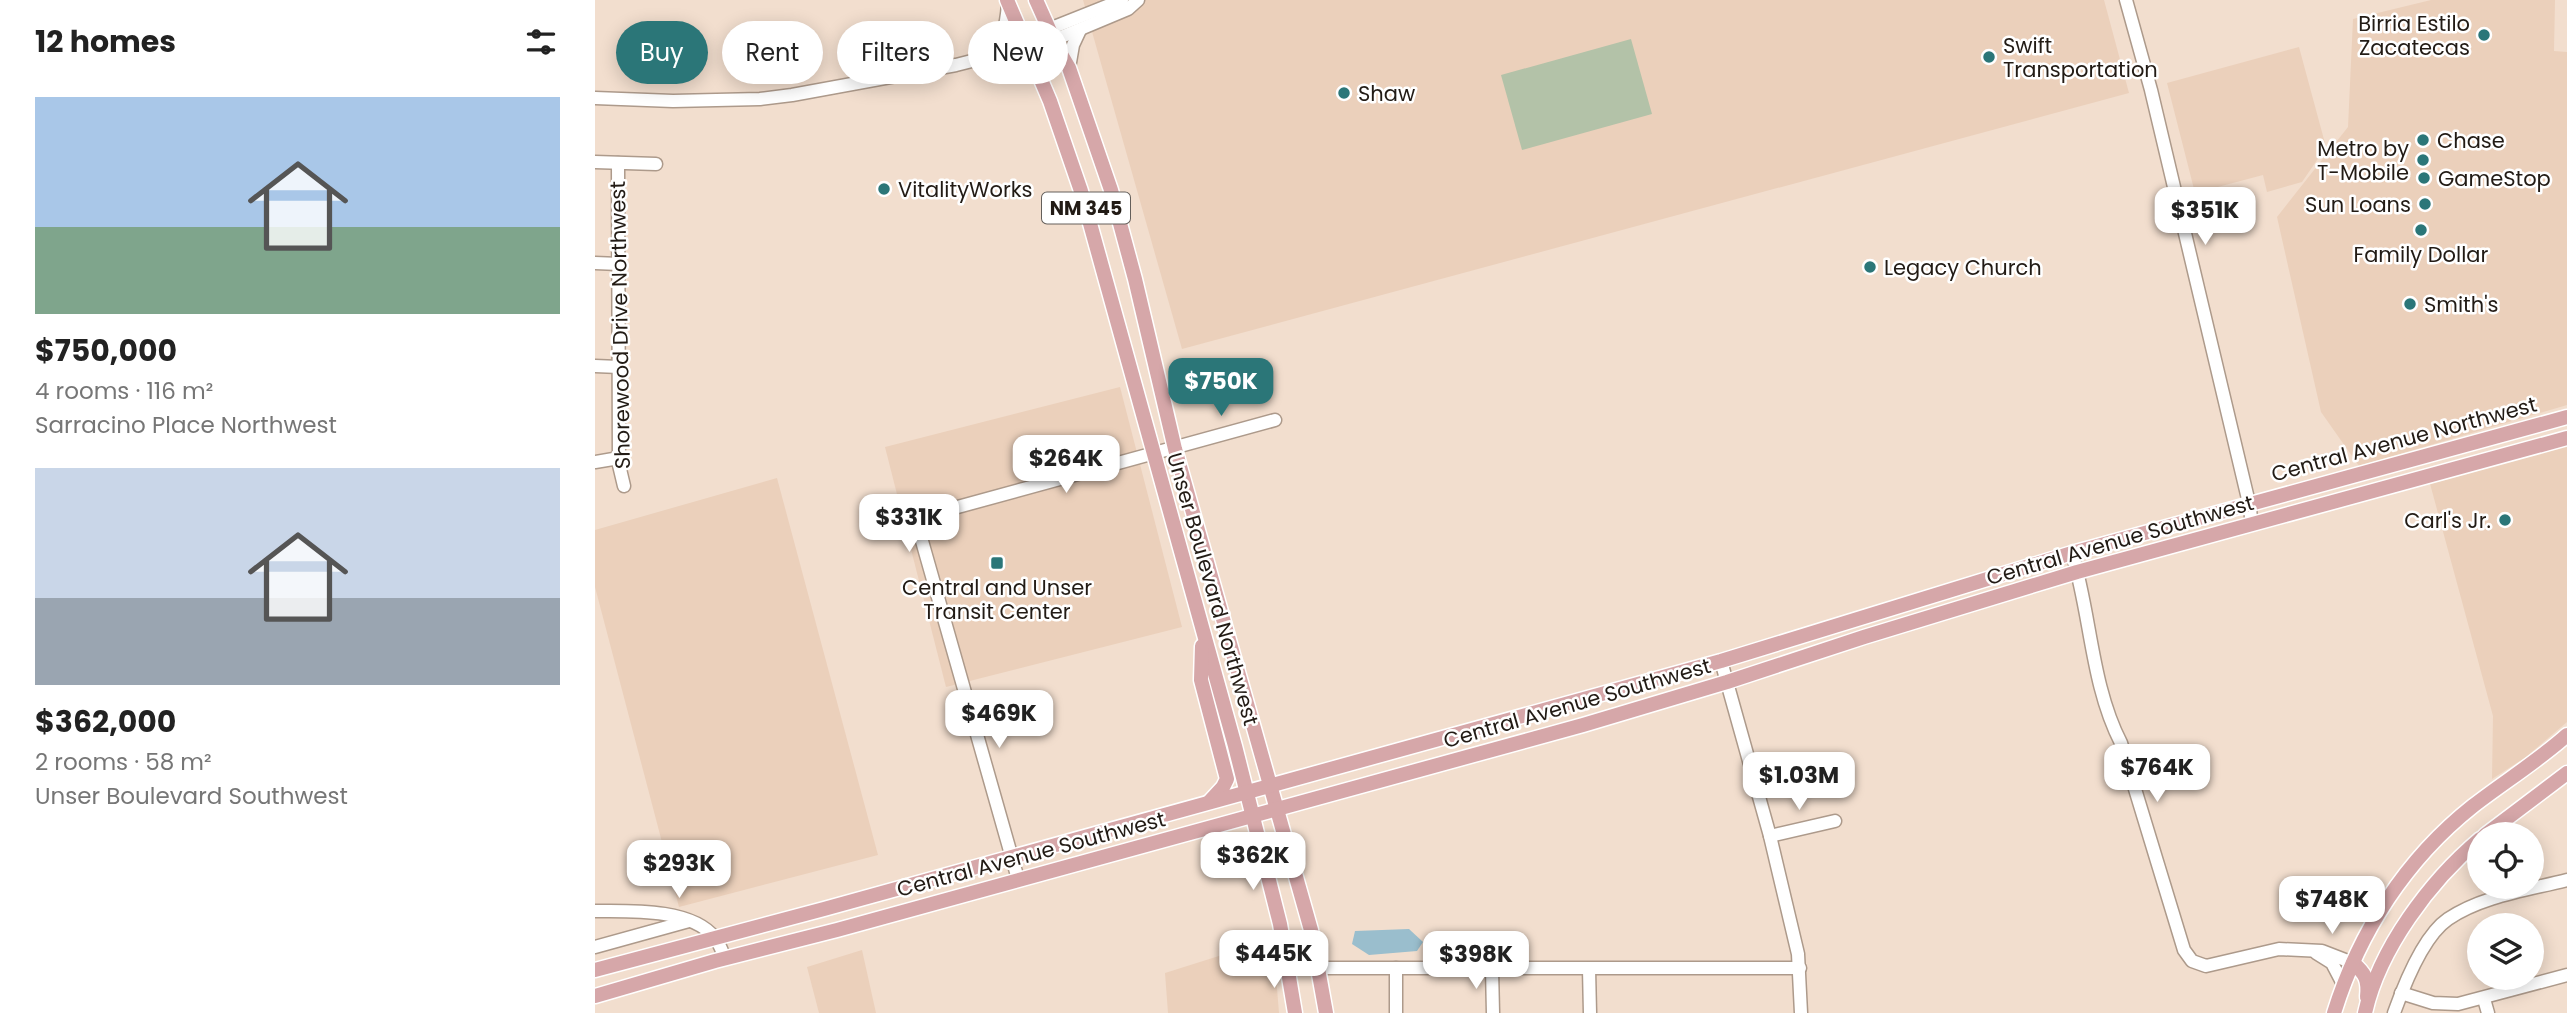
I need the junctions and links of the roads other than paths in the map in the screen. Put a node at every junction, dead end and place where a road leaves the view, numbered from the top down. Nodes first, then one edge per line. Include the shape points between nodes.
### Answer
1 (1036, 0) edge
2 (1122, 0) edge
3 (1138, 0) edge
4 (2126, 0) edge
5 (1007, 2) edge
6 (1006, 21) edge
7 (1016, 21) edge
8 (1046, 21) edge
9 (1068, 26) edge
10 (1080, 30) junction
11 (1068, 32) edge
12 (968, 61) edge
13 (1069, 68) joint
14 (1041, 84) edge
15 (595, 98) edge
16 (595, 162) edge
17 (618, 163) junction
18 (656, 164) dead end
19 (595, 263) edge
20 (619, 264) junction
21 (595, 366) edge
22 (619, 367) junction
23 (2567, 417) edge
24 (1275, 420) dead end
25 (2567, 438) edge
26 (1175, 449) junction
27 (1153, 455) junction
28 (619, 458) junction
29 (595, 462) edge
30 (624, 486) dead end
31 (2249, 503) junction
32 (2252, 524) junction
33 (2168, 526) junction
34 (2172, 546) junction
35 (2072, 553) junction
36 (2077, 572) junction
37 (1203, 632) junction
38 (1721, 661) junction
39 (1727, 682) junction
40 (2567, 735) edge
41 (2567, 773) edge
42 (1269, 786) junction
43 (1246, 792) junction
44 (1209, 803) junction
45 (1275, 810) junction
46 (1252, 816) junction
47 (1835, 821) dead end
48 (2502, 822) edge
49 (1770, 836) junction
50 (2467, 851) edge
51 (1013, 856) junction
52 (1018, 879) junction
53 (2567, 880) edge
54 (595, 911) edge
55 (692, 920) junction
56 (715, 937) junction
57 (595, 947) edge
58 (2313, 951) junction
59 (725, 958) junction
60 (2353, 963) junction
61 (1320, 968) junction
62 (1396, 968) junction
63 (1800, 968) junction
64 (1492, 969) junction
65 (1589, 969) junction
66 (595, 970) edge
67 (2567, 975) edge
68 (2343, 984) junction
69 (2401, 993) junction
70 (595, 996) edge
71 (2484, 999) junction
72 (2365, 1009) edge
73 (1295, 1013) edge
74 (1327, 1013) edge
75 (1396, 1013) edge
76 (1493, 1013) edge
77 (1590, 1013) edge
78 (1801, 1013) edge
79 (2334, 1013) edge
80 (2394, 1013) edge
81 (2488, 1013) edge

1 - 8 main road, Unser Boulevard Northwest / NM 345
2 - 9 street
3 - 10 street
4 - 31 street
5 - 6 street
5 - 7 main road, Unser Boulevard Northwest / NM 345
10 - 11 street
10 - 13 street
12 - 15 street via 760,99
13 - 26 main road, Unser Boulevard Northwest / NM 345 via 1111,190
14 - 27 main road, Unser Boulevard Northwest / NM 345 via 1081,191
16 - 17 street
17 - 18 street
17 - 20 street, Shorewood Drive Northwest
19 - 20 street
20 - 22 street, Shorewood Drive Northwest
21 - 22 street
22 - 28 street, Shorewood Drive Northwest
23 - 31 main road, Central Avenue Northwest
24 - 26 street
25 - 32 main road, Central Avenue Southwest
26 - 27 street
26 - 42 main road, Unser Boulevard Northwest / NM 345
27 - 37 main road, Unser Boulevard Northwest / NM 345
27 - 51 street via 943,511 925,519 921,526
28 - 29 street
28 - 30 street, Shorewood Drive Northwest
31 - 32 street
31 - 33 main road, Central Avenue Northwest
32 - 34 main road, Central Avenue Southwest
33 - 34 main road
33 - 35 main road, Central Avenue Northwest
34 - 36 main road, Central Avenue Southwest
35 - 36 street
35 - 38 main road, Central Avenue Northwest
36 - 39 main road, Central Avenue Southwest
36 - 58 street via 2110,717 2185,950 2192,961 2206,966 2261,951
37 - 43 main road, Unser Boulevard Northwest / NM 345
37 - 44 main road via 1201,680 1227,779
38 - 39 street
38 - 42 main road, Central Avenue Northwest
39 - 45 main road, Central Avenue Southwest
39 - 49 street
40 - 60 main road via 2471,808 2424,852 2377,916
41 - 48 main road
42 - 43 main road, Central Avenue Northwest
42 - 45 main road, NM 345
43 - 44 main road, Central Avenue Northwest
43 - 46 main road, NM 345
44 - 51 main road, Central Avenue Northwest
45 - 46 main road, Central Avenue Southwest
45 - 61 main road
46 - 52 main road, Central Avenue Southwest
46 - 73 main road via 1280,924
47 - 49 street
49 - 63 street
50 - 72 main road via 2417,906 2391,947
51 - 52 street
51 - 56 main road, Central Avenue Northwest
52 - 59 main road, Central Avenue Southwest
53 - 69 street via 2477,904 2447,920 2428,940
54 - 55 street via 639,911
55 - 56 street
55 - 57 street
56 - 59 street
56 - 66 main road, Central Avenue Northwest
58 - 60 street
58 - 68 street via 2332,963
59 - 70 main road, Central Avenue Southwest
60 - 68 main road
60 - 72 main road via 2367,981
61 - 62 street
61 - 74 main road
62 - 64 street
62 - 75 street
63 - 65 street
63 - 78 street
64 - 65 street
64 - 76 street
65 - 77 street
67 - 71 street
68 - 79 main road
69 - 71 street via 2444,1005
69 - 80 street
71 - 81 street

